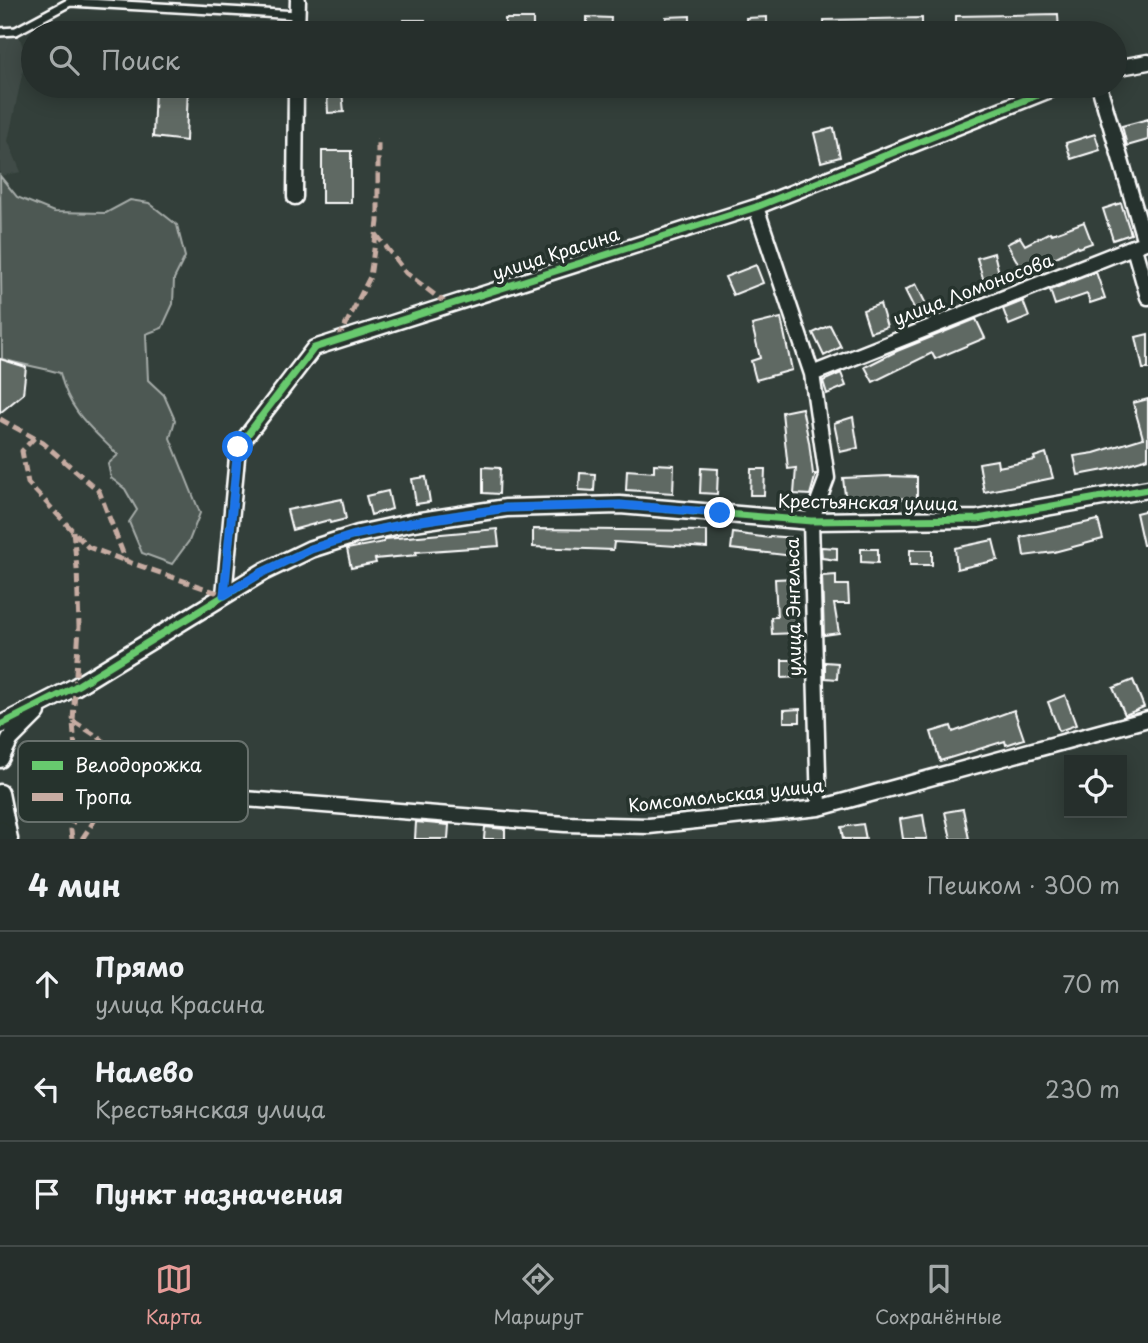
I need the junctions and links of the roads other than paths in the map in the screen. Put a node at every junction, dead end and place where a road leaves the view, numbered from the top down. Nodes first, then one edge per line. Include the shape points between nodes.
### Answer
1 (298, 0) edge
2 (297, 15) junction
3 (33, 21) edge
4 (297, 21) edge
5 (21, 27) edge
6 (0, 32) edge
7 (1148, 62) edge
8 (1127, 66) edge
9 (296, 98) edge
10 (1030, 98) edge
11 (1102, 98) edge
12 (295, 197) dead end
13 (756, 207) junction
14 (1142, 243) edge
15 (1148, 297) edge
16 (812, 374) junction
17 (1148, 489) edge
18 (811, 522) junction
19 (224, 595) junction
20 (49, 701) junction
21 (1148, 719) edge
22 (0, 725) edge
23 (0, 759) edge
24 (0, 793) edge
25 (248, 799) edge
26 (819, 808) junction
27 (0, 832) edge
28 (8, 839) edge

1 - 2 street
2 - 3 lane via 70,2
2 - 4 street
5 - 6 lane
7 - 8 street
9 - 12 street
10 - 13 street, улица Красина
11 - 14 street
13 - 16 street, улица Энгельса
13 - 19 street, улица Красина via 314,348 238,447
14 - 15 street
14 - 16 street, улица Ломоносова
16 - 18 street, улица Энгельса via 827,478
17 - 18 street, Крестьянская улица via 978,519
18 - 19 street, Крестьянская улица via 620,505 506,508 414,522 322,545
18 - 26 street, улица Энгельса
19 - 20 street, Крестьянская улица
20 - 22 street
20 - 23 street via 10,739
21 - 26 street, Комсомольская улица
24 - 28 street
25 - 26 street, Комсомольская улица via 565,824 649,826
27 - 28 main road

